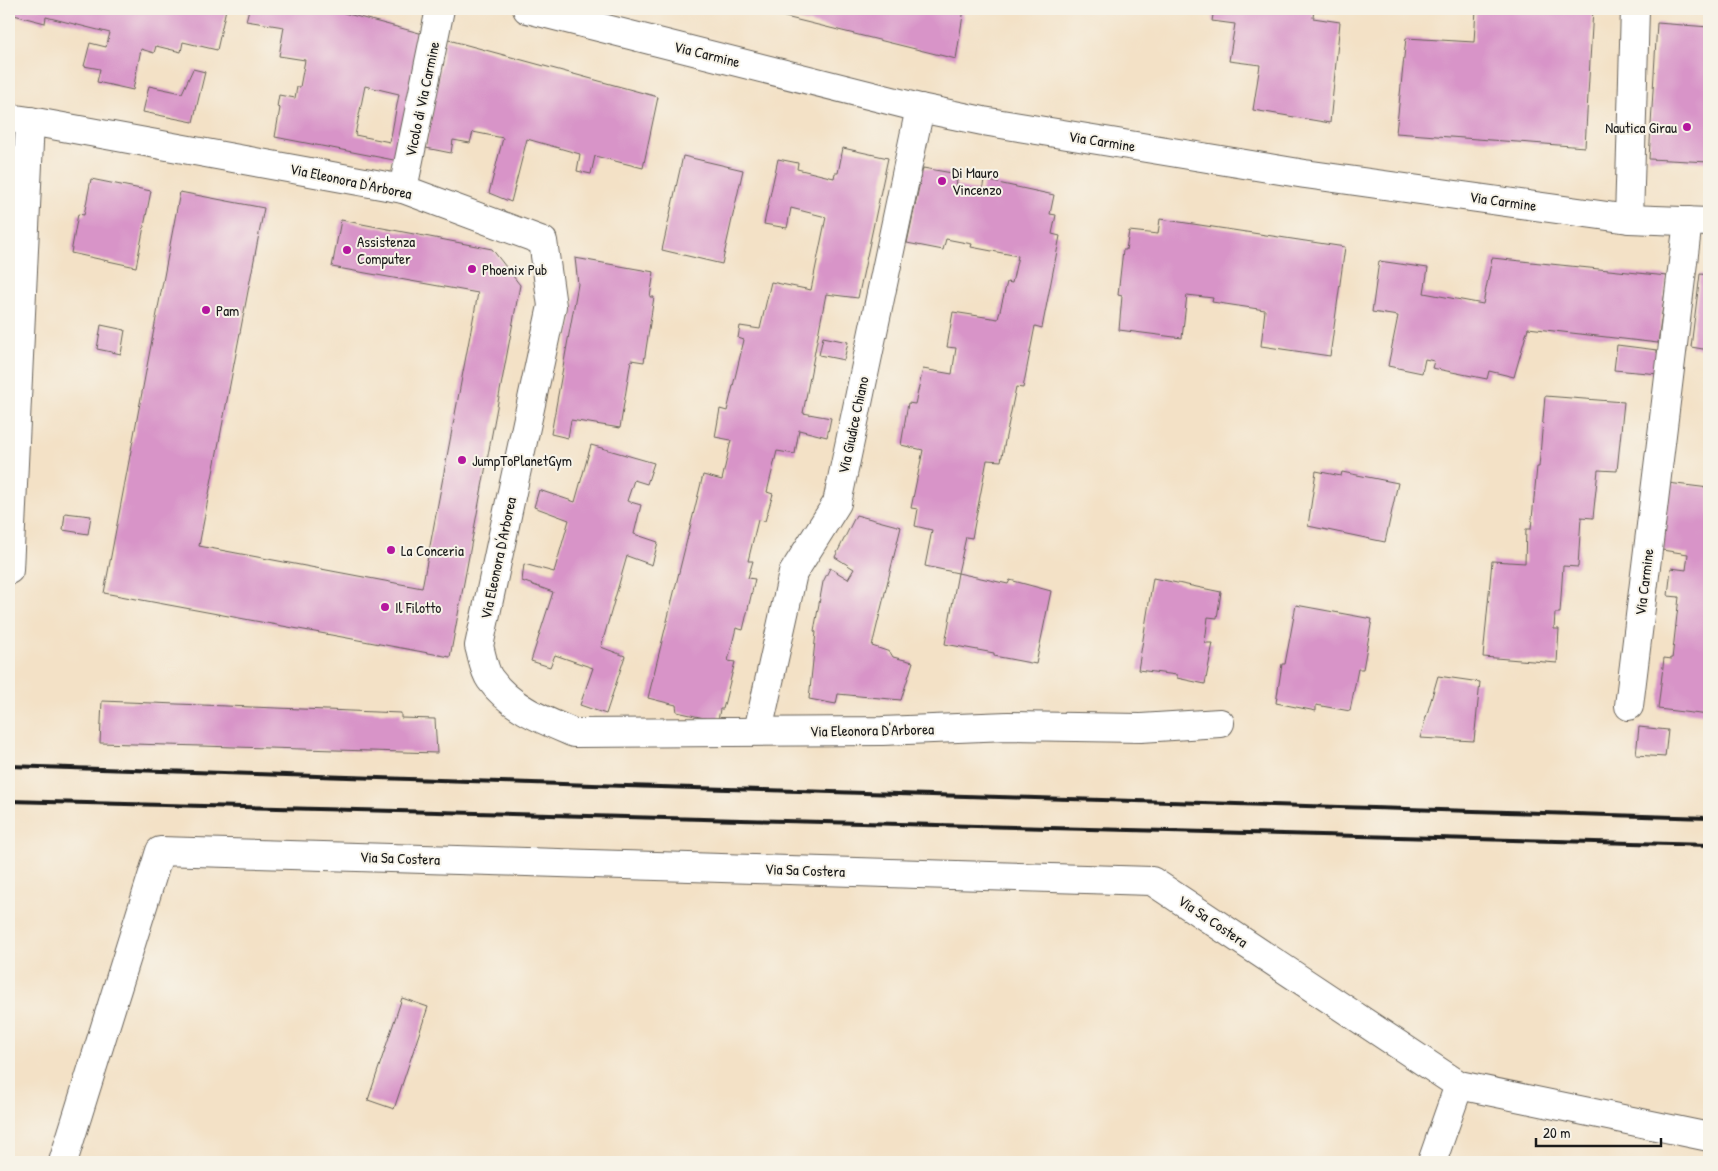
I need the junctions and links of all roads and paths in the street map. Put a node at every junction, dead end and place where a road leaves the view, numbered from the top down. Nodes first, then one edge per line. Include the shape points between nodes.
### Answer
1 (440, 9) edge
2 (527, 9) edge
3 (1635, 9) edge
4 (920, 108) junction
5 (19, 119) edge
6 (403, 189) junction
7 (1628, 219) junction
8 (1698, 221) edge
9 (9, 570) edge
10 (1629, 706) dead end
11 (1220, 724) dead end
12 (758, 731) junction
13 (1458, 1085) junction
14 (1709, 1137) edge
15 (63, 1162) edge
16 (1432, 1162) edge

1 - 6 street, Vicolo di Via Carmine
2 - 4 street, Via Carmine
3 - 7 street
4 - 7 street, Via Carmine via 983,122 1295,172
4 - 12 street, Via Giudice Chiano via 837,503 793,573
5 - 6 street, Via Eleonora D'Arborea
5 - 9 street
6 - 12 street, Via Eleonora D'Arborea via 544,241 552,306 479,646 489,678 513,703 574,733
7 - 8 street, Via Carmine
8 - 10 street, Via Carmine
11 - 12 street, Via Eleonora D'Arborea via 1141,728 1008,726
13 - 14 street, Via Sa Costera
13 - 15 street, Via Sa Costera via 1152,881 160,851
13 - 16 street

